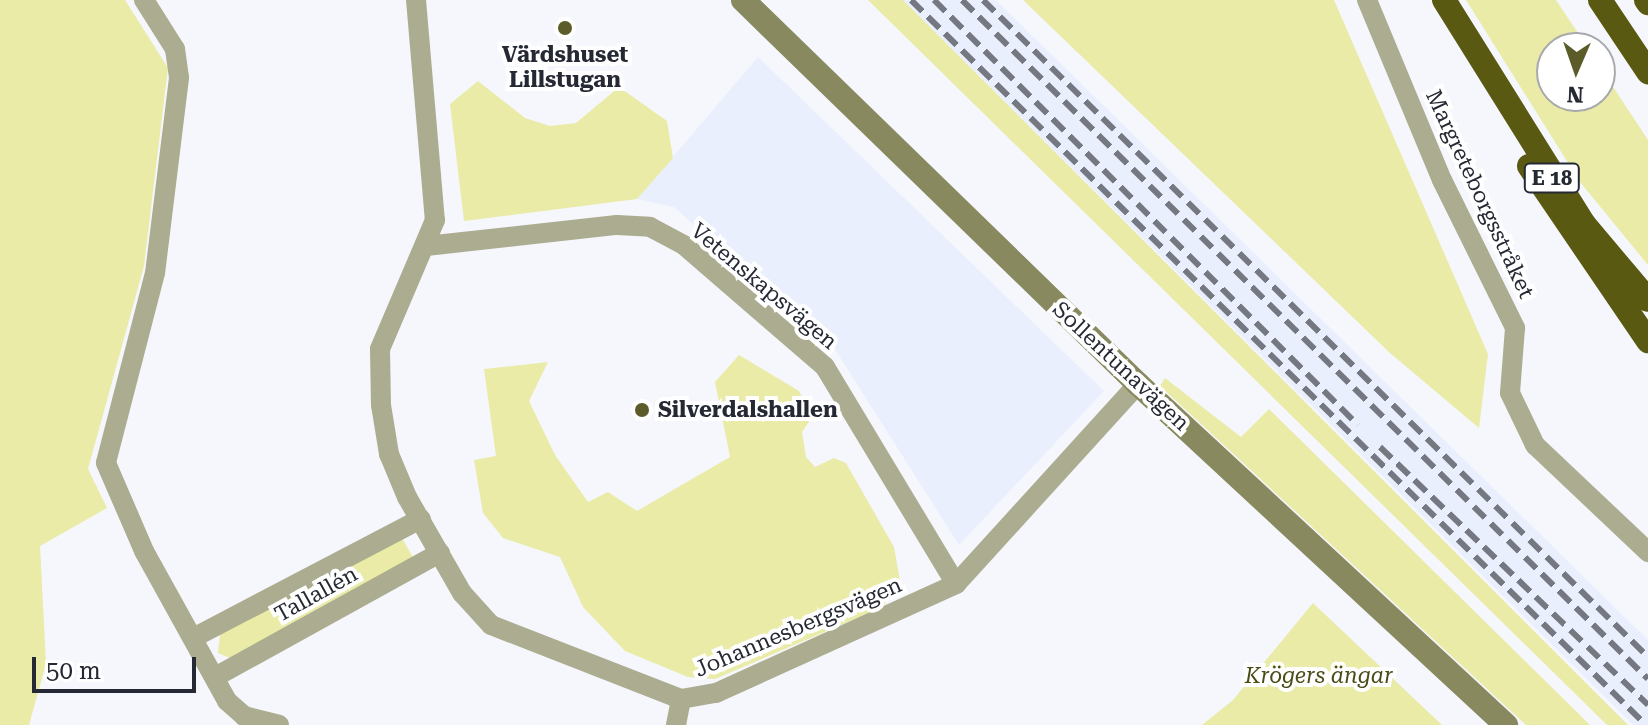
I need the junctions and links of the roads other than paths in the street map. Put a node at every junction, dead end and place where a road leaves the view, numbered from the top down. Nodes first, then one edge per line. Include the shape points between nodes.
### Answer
1 (144, 0) edge
2 (416, 0) edge
3 (743, 0) edge
4 (1367, 0) edge
5 (1444, 0) edge
6 (1600, 0) edge
7 (1470, 46) junction
8 (1648, 72) edge
9 (426, 246) junction
10 (1648, 300) edge
11 (1648, 341) edge
12 (1138, 384) junction
13 (421, 519) junction
14 (1648, 552) edge
15 (440, 553) junction
16 (956, 584) junction
17 (193, 638) junction
18 (215, 677) junction
19 (681, 699) junction
20 (279, 725) edge
21 (676, 725) edge
22 (1506, 725) edge

1 - 17 street via 175,49 179,78 155,273 106,463 119,502
2 - 9 street, Johannesbergsvägen via 435,220
3 - 12 street, Sollentunavägen
4 - 14 street, Margreteborgsstråket via 1442,180 1515,328 1510,393 1535,445
5 - 7 highway, E 18
6 - 8 highway
7 - 10 highway, E 18 via 1584,224
7 - 11 highway via 1544,196
9 - 13 street, Johannesbergsvägen via 380,349 389,454
9 - 16 street, Vetenskapsvägen via 617,225 650,227 685,246 825,367
12 - 16 street, Johannesbergsvägen
12 - 22 street, Sollentunavägen
13 - 15 street, Johannesbergsvägen
13 - 17 street, Tallallén
15 - 18 street, Tallallén
15 - 19 street, Johannesbergsvägen via 491,625
16 - 19 street, Johannesbergsvägen via 716,693
17 - 18 street
18 - 20 street via 244,716
19 - 21 street

